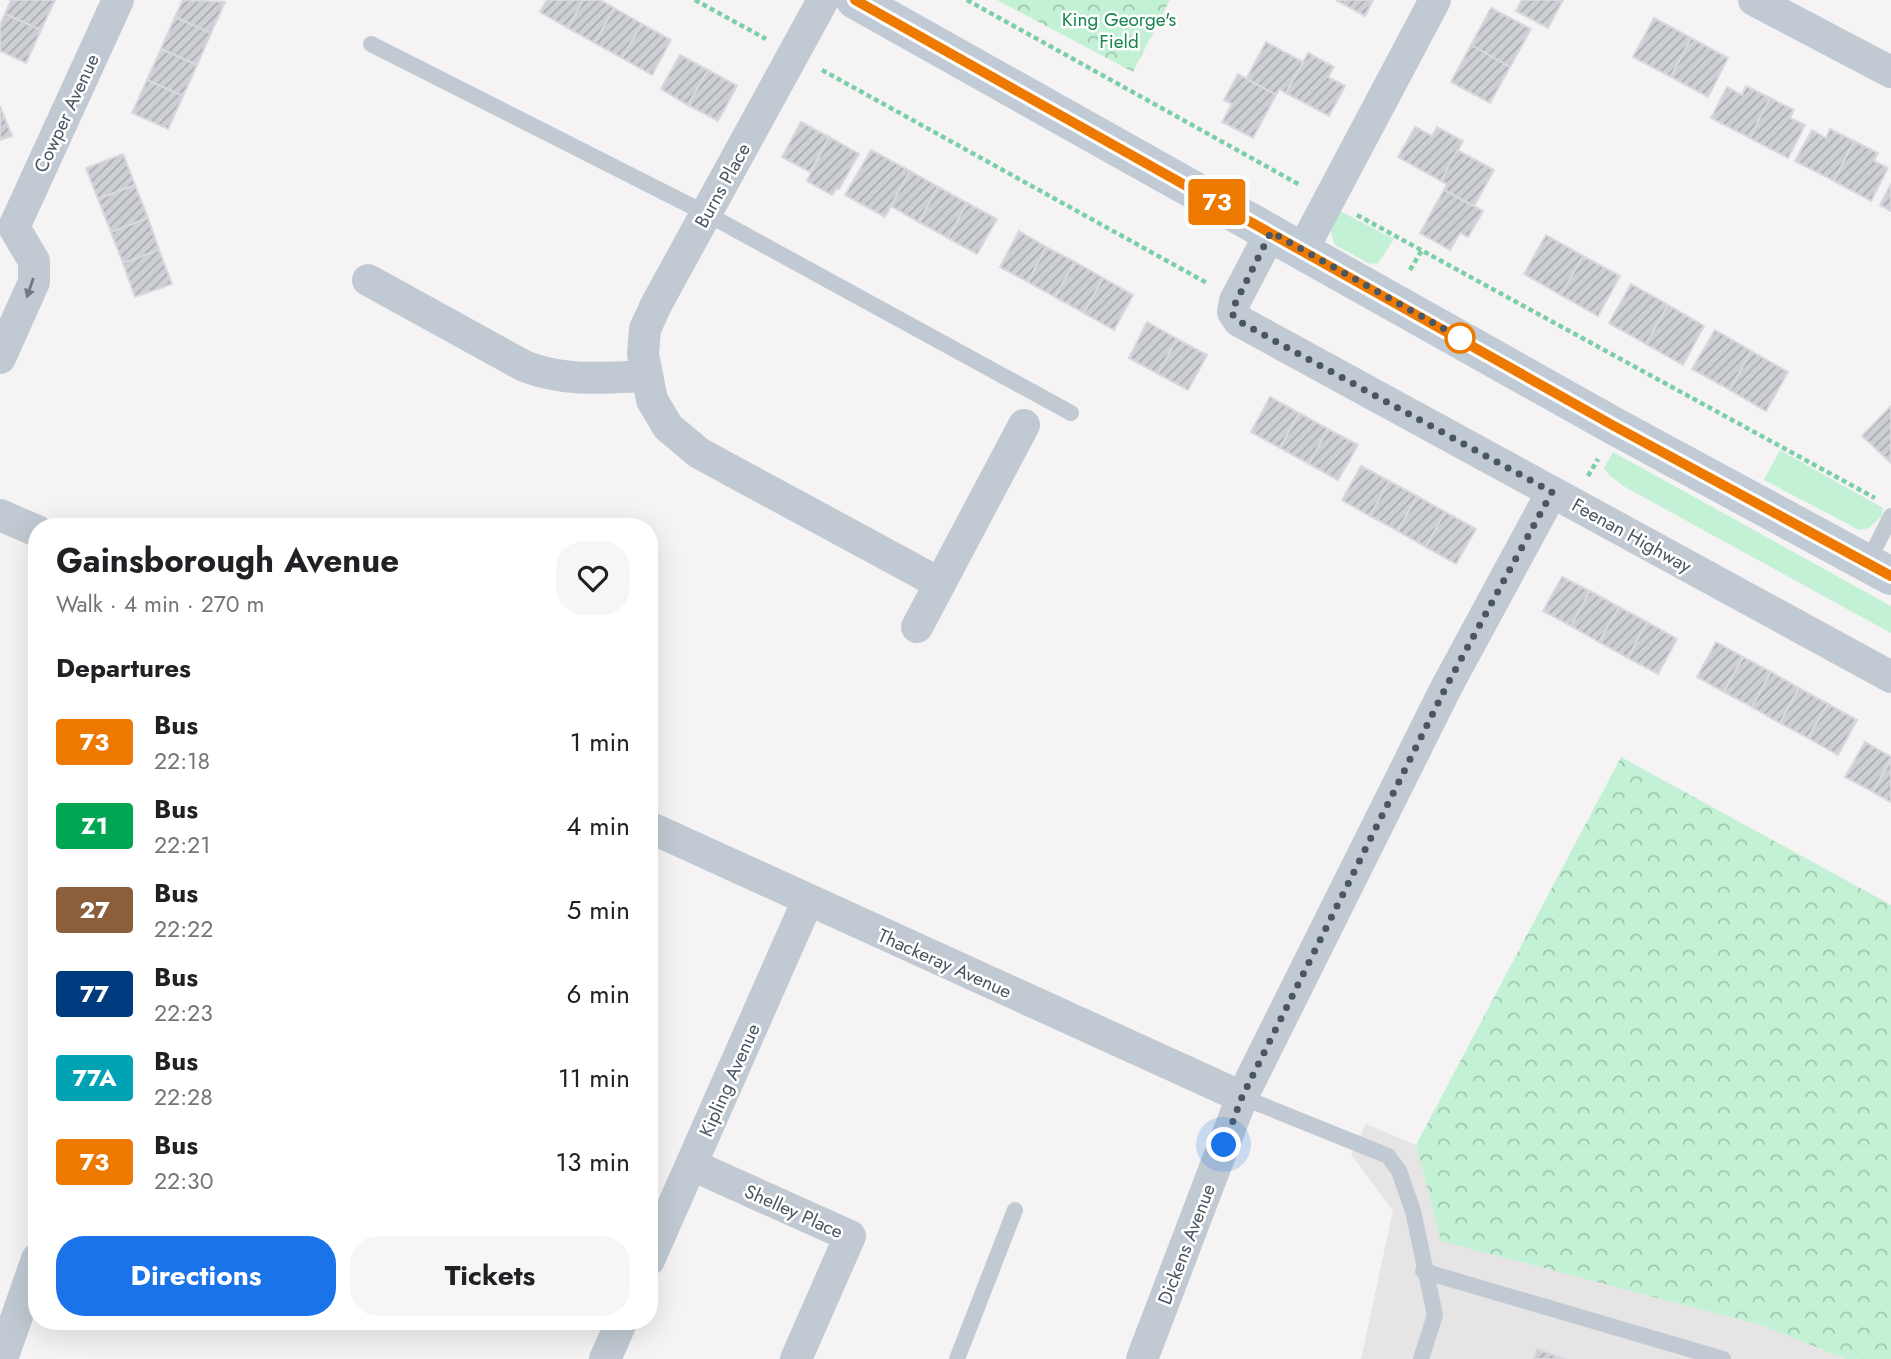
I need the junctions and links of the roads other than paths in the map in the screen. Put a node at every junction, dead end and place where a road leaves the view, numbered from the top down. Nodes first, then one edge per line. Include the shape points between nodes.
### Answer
1 (118, 0) edge
2 (823, 0) edge
3 (855, 0) edge
4 (1435, 0) edge
5 (1754, 0) edge
6 (371, 44) dead end
7 (1891, 72) edge
8 (707, 214) junction
9 (7, 227) edge
10 (1287, 240) junction
11 (368, 280) dead end
12 (0, 358) edge
13 (647, 376) junction
14 (1071, 413) dead end
15 (1024, 425) dead end
16 (1552, 492) junction
17 (1887, 509) edge
18 (0, 515) edge
19 (28, 527) edge
20 (1879, 570) edge
21 (939, 583) junction
22 (916, 627) dead end
23 (1891, 677) edge
24 (658, 831) edge
25 (808, 900) junction
26 (1242, 1097) junction
27 (691, 1165) junction
28 (1016, 1210) dead end
29 (658, 1240) edge
30 (1423, 1271) junction
31 (28, 1285) edge
32 (618, 1330) edge
33 (2, 1359) edge
34 (605, 1359) edge
35 (796, 1359) edge
36 (957, 1359) edge
37 (1142, 1359) edge
38 (1421, 1359) edge
39 (1723, 1359) edge

1 - 9 street, Cowper Avenue
2 - 8 street, Burns Place
3 - 10 street
4 - 10 street via 1329,201
5 - 7 street
6 - 8 lane
8 - 13 street, Burns Place via 645,329
8 - 14 lane
9 -> 12 street, Cowper Avenue via 34,261 34,282
10 - 16 street, Feenan Highway via 1235,301 1233,312 1239,321
10 - 20 street
11 - 13 street via 548,376
13 - 21 street, Burns Place via 652,400 668,427 699,453
15 - 21 street
16 - 23 street, Feenan Highway
16 - 26 street, Dickens Avenue via 1447,685
17 - 20 lane
18 - 19 street
21 - 22 street
24 - 25 street, Thackeray Avenue
25 - 26 street, Thackeray Avenue
25 - 27 street, Kipling Avenue
26 - 30 lane via 1388,1156 1399,1171 1413,1211
26 - 37 street, Dickens Avenue
27 - 29 street, Kipling Avenue
27 - 35 street, Shelley Place via 850,1236
28 - 36 lane
30 - 38 lane via 1435,1315
30 - 39 lane
31 - 33 street
32 - 34 street

